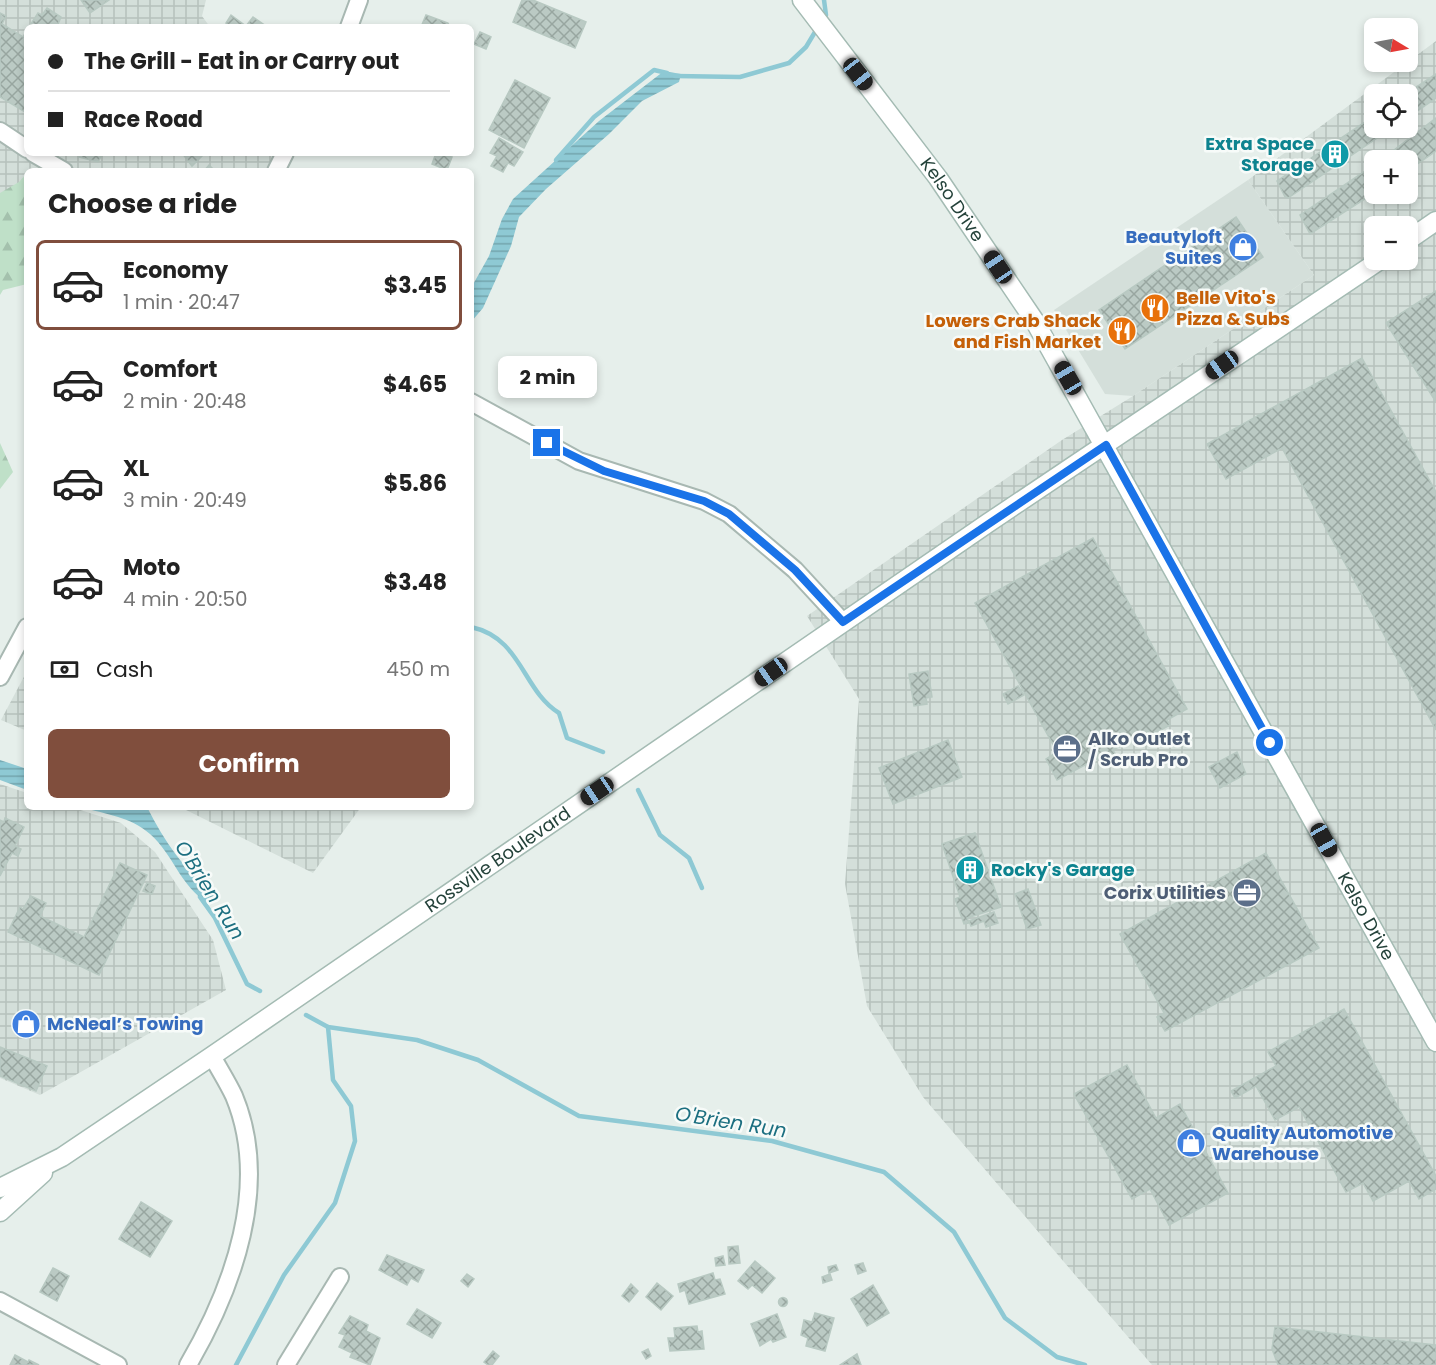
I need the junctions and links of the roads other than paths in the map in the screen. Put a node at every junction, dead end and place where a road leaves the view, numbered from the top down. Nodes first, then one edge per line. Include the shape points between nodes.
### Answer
1 (359, 0) edge
2 (801, 0) edge
3 (350, 24) edge
4 (0, 131) edge
5 (24, 147) edge
6 (38, 156) edge
7 (59, 168) edge
8 (1436, 221) edge
9 (1418, 233) edge
10 (1365, 270) edge
11 (474, 404) edge
12 (1106, 445) junction
13 (843, 622) junction
14 (24, 633) edge
15 (0, 677) edge
16 (1436, 1042) edge
17 (212, 1056) junction
18 (62, 1157) junction
19 (0, 1188) edge
20 (0, 1212) edge
21 (340, 1277) dead end
22 (0, 1301) edge
23 (118, 1365) edge
24 (188, 1365) edge
25 (286, 1365) edge

1 - 3 street
2 - 12 main road, Kelso Drive via 938,178 1034,320
4 - 5 street
6 - 7 street
8 - 9 main road
10 - 12 main road, Rossville Boulevard
11 - 13 street via 579,461 704,501 729,514 795,570
12 - 13 main road, Rossville Boulevard
12 - 16 main road, Kelso Drive
13 - 17 main road, Rossville Boulevard
14 - 15 street
17 - 18 main road, Rossville Boulevard
17 - 24 street via 234,1097 242,1124 247,1157 245,1220 231,1279
18 - 19 main road, Rossville Boulevard
18 - 20 main road, Rossville Boulevard
21 - 25 street
22 - 23 street

